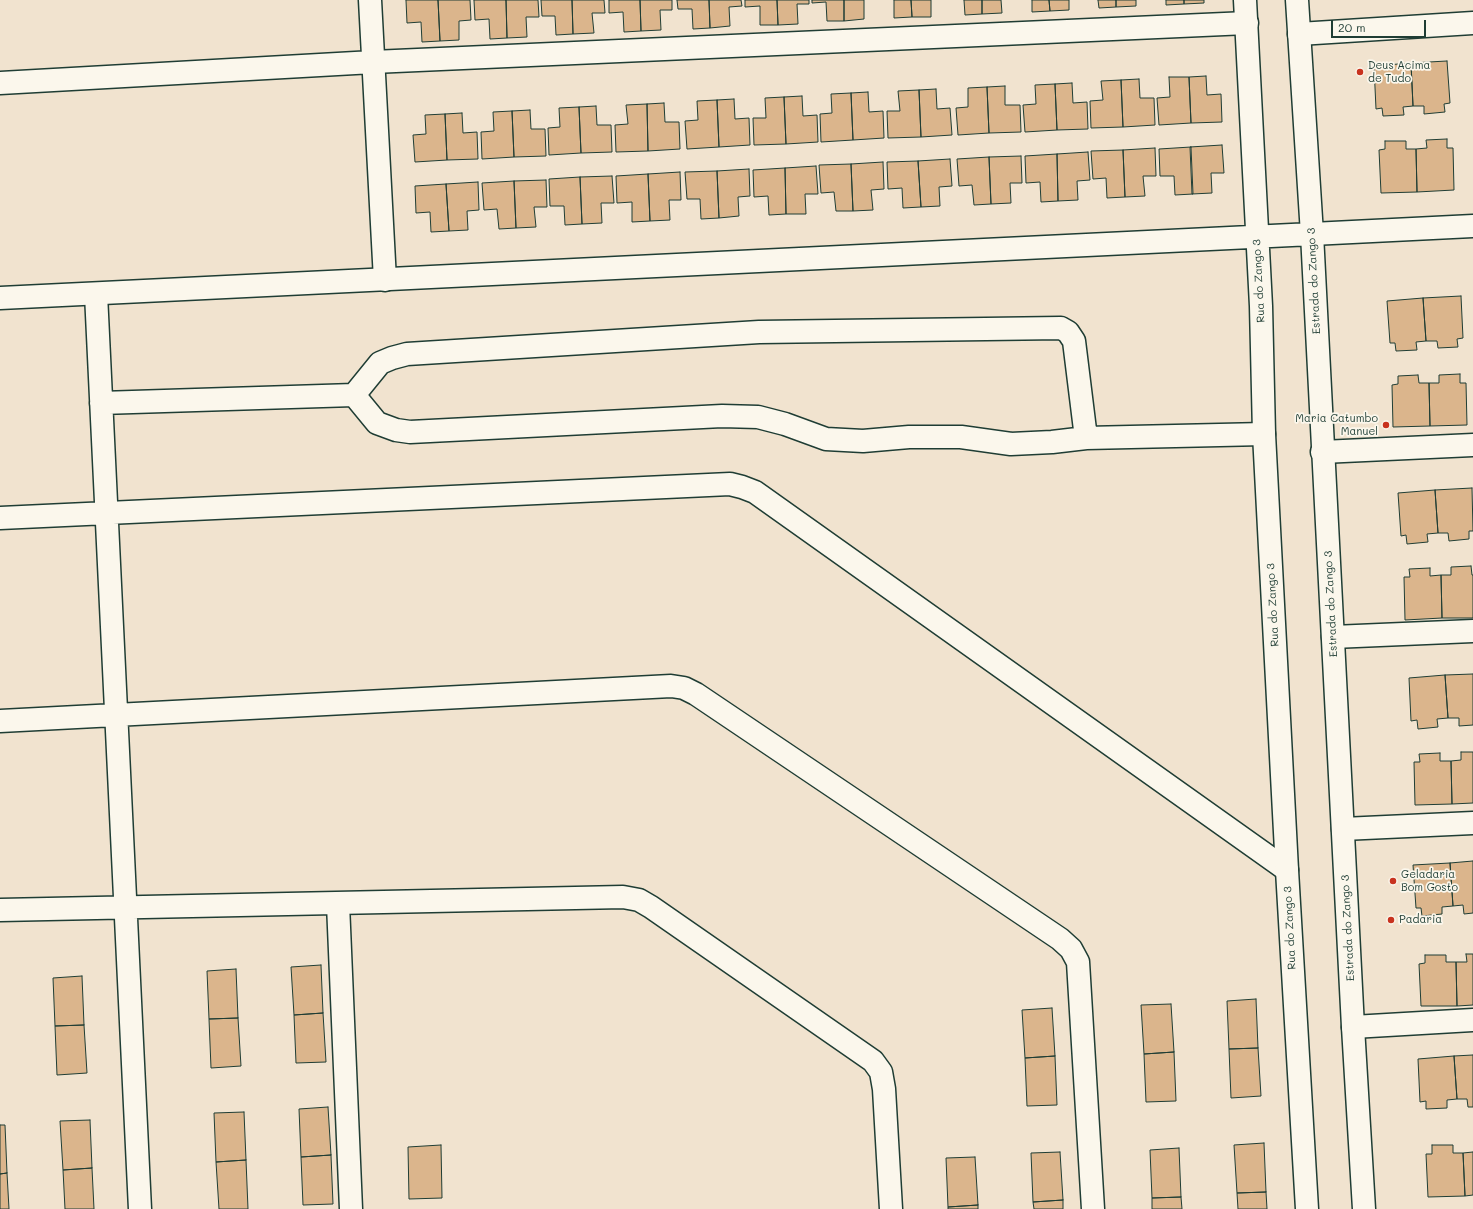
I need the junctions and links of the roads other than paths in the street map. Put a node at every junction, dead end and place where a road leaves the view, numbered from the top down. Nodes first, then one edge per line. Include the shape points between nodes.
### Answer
1 (370, 0) edge
2 (1245, 0) edge
3 (1297, 0) edge
4 (1247, 23) junction
5 (1473, 23) edge
6 (1299, 34) junction
7 (373, 62) junction
8 (0, 83) edge
9 (1473, 226) edge
10 (1312, 234) junction
11 (1257, 238) junction
12 (385, 280) junction
13 (96, 294) junction
14 (0, 298) edge
15 (354, 395) junction
16 (101, 403) junction
17 (1264, 434) junction
18 (1086, 438) junction
19 (1473, 445) edge
20 (1322, 452) junction
21 (106, 514) junction
22 (0, 518) edge
23 (1473, 631) edge
24 (1332, 637) junction
25 (116, 716) junction
26 (0, 721) edge
27 (1473, 823) edge
28 (1343, 829) junction
29 (1287, 870) junction
30 (338, 904) junction
31 (125, 907) junction
32 (0, 910) edge
33 (1473, 1020) edge
34 (1353, 1027) junction
35 (140, 1209) edge
36 (351, 1209) edge
37 (891, 1209) edge
38 (1093, 1209) edge
39 (1307, 1209) edge
40 (1364, 1209) edge

1 - 7 street
2 - 4 street, Rua do Zango 3
3 - 6 street, Estrada do Zango 3
4 - 7 street
4 - 11 street, Rua do Zango 3
5 - 6 street
6 - 10 street, Estrada do Zango 3
7 - 8 street
7 - 12 street
9 - 10 street
10 - 11 street
10 - 20 street, Estrada do Zango 3
11 - 12 street
11 - 17 street, Rua do Zango 3
12 - 13 street
13 - 14 street
13 - 16 street
15 - 16 street
15 - 18 street via 377,423 410,432 722,416 758,417 826,439 864,441 908,437 961,437 1011,444
15 - 18 street via 380,363 407,354 759,332 1061,328 1068,332 1074,341
16 - 21 street
17 - 18 street
17 - 29 street, Rua do Zango 3
19 - 20 street
20 - 24 street, Estrada do Zango 3
21 - 22 street
21 - 25 street
21 - 29 street via 722,484 742,487 754,492
23 - 24 street
24 - 28 street, Estrada do Zango 3
25 - 26 street
25 - 31 street
25 - 38 street via 671,686 684,688 696,694 1060,939 1071,949 1078,962
27 - 28 street
28 - 34 street, Estrada do Zango 3
29 - 39 street, Rua do Zango 3
30 - 31 street
30 - 36 street
30 - 37 street via 622,897 639,900 873,1061 881,1072 884,1088
31 - 32 street
31 - 35 street
33 - 34 street
34 - 40 street, Estrada do Zango 3

